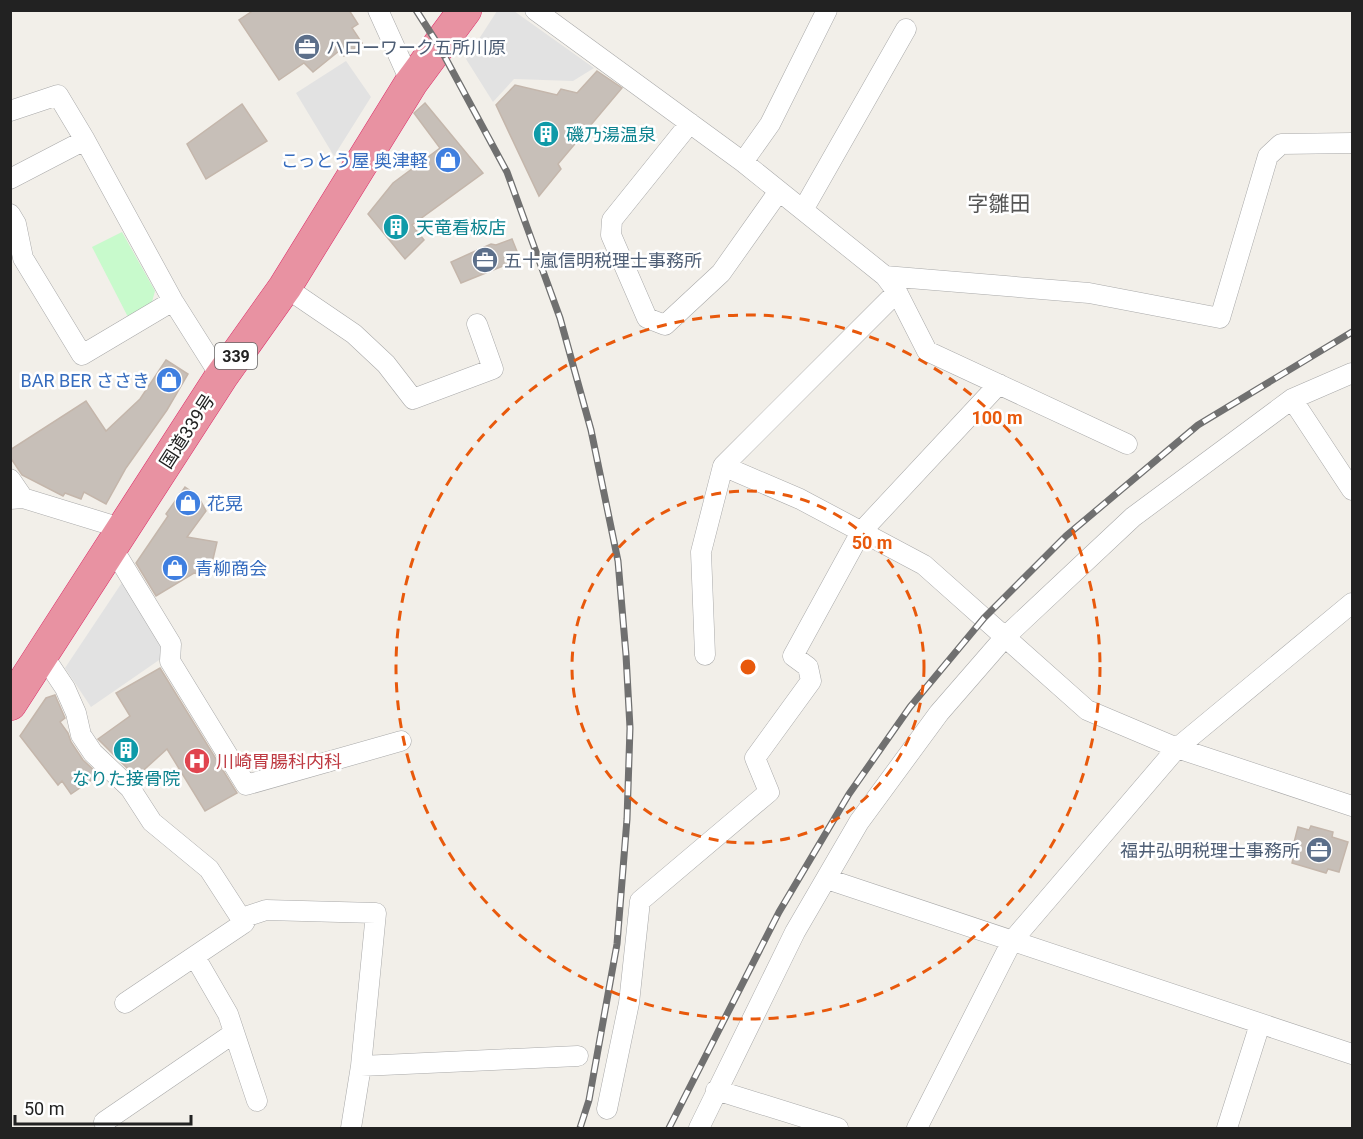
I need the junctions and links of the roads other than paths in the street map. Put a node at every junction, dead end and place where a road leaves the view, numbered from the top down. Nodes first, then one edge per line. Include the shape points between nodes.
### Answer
1 (378, 10) edge
2 (465, 10) edge
3 (536, 10) edge
4 (827, 10) edge
5 (906, 29) dead end
6 (411, 82) junction
7 (10, 111) edge
8 (690, 123) junction
9 (85, 140) junction
10 (1353, 143) edge
11 (742, 162) junction
12 (10, 179) edge
13 (779, 191) junction
14 (802, 210) junction
15 (10, 214) edge
16 (885, 276) junction
17 (285, 287) junction
18 (897, 292) junction
19 (173, 301) junction
20 (477, 324) dead end
21 (1353, 373) edge
22 (222, 377) junction
23 (999, 384) junction
24 (1292, 399) junction
25 (1127, 444) dead end
26 (723, 466) junction
27 (10, 479) edge
28 (1353, 490) edge
29 (16, 498) edge
30 (861, 532) junction
31 (118, 538) junction
32 (1353, 603) edge
33 (1005, 637) junction
34 (43, 655) junction
35 (705, 655) dead end
36 (10, 704) edge
37 (401, 741) dead end
38 (1177, 748) junction
39 (1353, 806) edge
40 (827, 879) junction
41 (244, 923) junction
42 (1012, 941) junction
43 (195, 957) junction
44 (125, 1004) dead end
45 (1260, 1024) junction
46 (234, 1033) junction
47 (1353, 1054) edge
48 (578, 1056) dead end
49 (361, 1066) junction
50 (716, 1090) junction
51 (257, 1101) dead end
52 (607, 1109) dead end
53 (104, 1122) dead end
54 (351, 1128) edge
55 (699, 1128) edge
56 (838, 1128) edge
57 (917, 1128) edge
58 (1227, 1128) edge

1 - 6 street
2 - 6 highway, 国道339号 / 339
3 - 8 street
4 - 11 street via 770,124
5 - 14 street
6 - 17 highway, 国道339号 / 339
7 - 9 street via 58,95
8 - 11 street
8 - 13 street via 612,220 611,235 647,318 665,325 721,273
9 - 12 street
9 - 19 street
10 - 16 street via 1281,144 1268,156 1220,318 1089,293
11 - 13 street
13 - 14 street
14 - 16 street
15 - 19 street via 23,258 82,355
16 - 18 street
17 - 20 street via 354,334 386,364 413,399 493,369
17 - 22 highway, 国道339号 / 339
18 - 23 street via 927,351
18 - 26 street
19 - 22 street
21 - 24 street
22 - 31 highway, 国道339号 / 339
23 - 25 street
23 - 30 street
24 - 28 street
24 - 33 street via 1133,517
26 - 30 street via 800,499
26 - 35 street via 701,552
27 - 29 street
29 - 31 street
30 - 33 street via 924,565
30 - 52 street via 793,656 808,667 811,681 756,759 769,792 640,901 629,1003
31 - 34 highway, 国道339号 / 339
31 - 37 street via 171,644 170,661 246,785
32 - 38 street
33 - 38 street via 1087,710
33 - 40 street via 912,749 859,822
34 - 36 highway, 国道339号 / 339
34 - 41 street via 65,688 81,735 93,753 130,788 152,822 209,869
38 - 39 street
38 - 42 street
40 - 42 street
40 - 50 street via 795,932
41 - 43 street
41 - 49 street via 248,916 266,910 376,913
42 - 45 street
42 - 57 street
43 - 44 street
43 - 46 street via 228,1014
45 - 47 street
45 - 58 street
46 - 51 street
46 - 53 street
48 - 49 street
49 - 54 street
50 - 55 street
50 - 56 street

